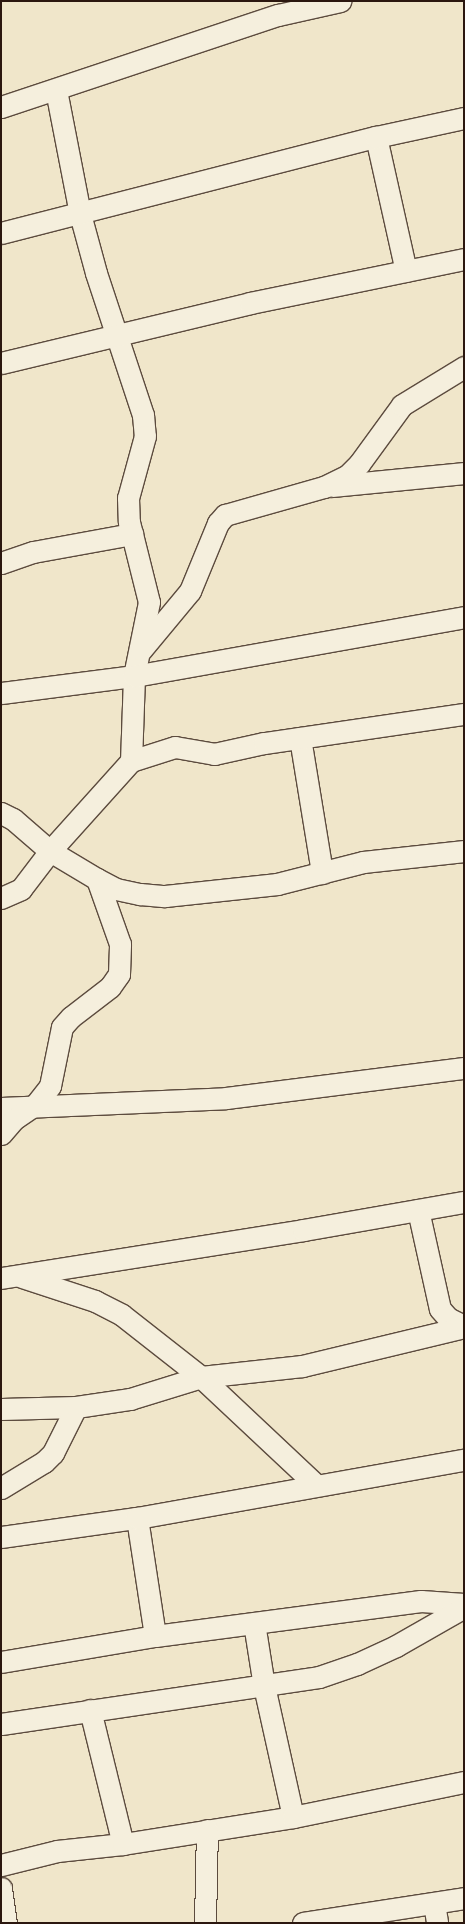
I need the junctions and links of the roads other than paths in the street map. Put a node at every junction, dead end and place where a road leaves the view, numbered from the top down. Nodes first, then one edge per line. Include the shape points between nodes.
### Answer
1 (340, 1) edge
2 (277, 8) edge
3 (56, 90) junction
4 (1, 107) edge
5 (464, 118) edge
6 (376, 137) junction
7 (80, 214) junction
8 (1, 233) edge
9 (464, 259) edge
10 (406, 271) junction
11 (118, 335) junction
12 (1, 363) edge
13 (464, 368) edge
14 (464, 473) edge
15 (324, 487) junction
16 (132, 534) junction
17 (1, 563) edge
18 (464, 617) edge
19 (139, 653) junction
20 (134, 676) junction
21 (1, 693) edge
22 (464, 714) edge
23 (300, 738) junction
24 (132, 761) junction
25 (1, 813) edge
26 (50, 851) junction
27 (464, 851) edge
28 (322, 873) junction
29 (97, 879) junction
30 (1, 898) edge
31 (464, 1068) edge
32 (36, 1104) junction
33 (1, 1108) edge
34 (1, 1134) edge
35 (464, 1202) edge
36 (418, 1210) junction
37 (9, 1276) edge
38 (464, 1326) edge
39 (201, 1378) junction
40 (76, 1407) junction
41 (1, 1409) edge
42 (464, 1460) edge
43 (316, 1485) junction
44 (1, 1488) edge
45 (137, 1518) junction
46 (1, 1536) edge
47 (464, 1605) edge
48 (254, 1623) junction
49 (155, 1636) junction
50 (1, 1662) edge
51 (264, 1686) junction
52 (90, 1710) junction
53 (1, 1724) edge
54 (464, 1782) edge
55 (293, 1817) junction
56 (207, 1830) junction
57 (123, 1844) junction
58 (1, 1865) edge
59 (1, 1888) edge
60 (464, 1898) edge
61 (434, 1903) junction
62 (6, 1923) edge
63 (205, 1923) edge
64 (303, 1923) edge
65 (437, 1923) edge

1 - 2 street
2 - 3 street
3 - 4 street
3 - 7 street
5 - 6 street
6 - 7 street
6 - 10 street
7 - 8 street
7 - 11 street via 105,302
9 - 10 street
10 - 11 street via 250,303
11 - 12 street
11 - 16 street via 143,415 145,436 128,498
13 - 15 street via 402,405 359,464 347,476
14 - 15 street
15 - 19 street via 225,515 218,523 190,591
16 - 17 street via 33,552
16 - 19 street via 149,602
18 - 20 street
19 - 20 street
20 - 21 street
20 - 24 street
22 - 23 street
23 - 24 street via 214,754 176,747
23 - 28 street
24 - 26 street
25 - 26 street via 13,819
26 - 29 street
26 - 30 street via 21,889
27 - 28 street via 362,862
28 - 29 street via 277,884 165,896 116,889
29 - 32 street via 120,944 119,974 110,987 62,1027 50,1086
31 - 32 street via 226,1098
32 - 33 street
32 - 34 street via 14,1119
35 - 36 street
36 - 37 street
36 - 38 street via 440,1309 448,1318
37 - 39 street via 95,1301 122,1315
38 - 39 street via 302,1366
39 - 40 street via 130,1399
39 - 43 street
40 - 41 street
40 - 44 street via 52,1453 44,1462
42 - 43 street
43 - 45 street
45 - 46 street
45 - 49 street
47 - 48 street via 421,1601
47 - 51 street via 396,1646 357,1664 319,1677
48 - 49 street
48 - 51 street
49 - 50 street
51 - 52 street
51 - 55 street
52 - 53 street
52 - 57 street
54 - 55 street
55 - 56 street
56 - 57 street
56 - 63 street
57 - 58 street via 57,1851
59 - 62 street
60 - 61 street
61 - 64 street
61 - 65 street

